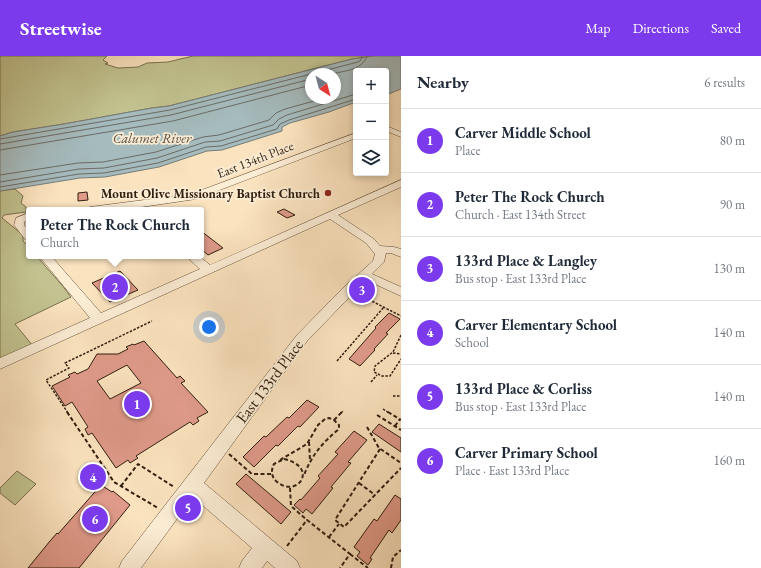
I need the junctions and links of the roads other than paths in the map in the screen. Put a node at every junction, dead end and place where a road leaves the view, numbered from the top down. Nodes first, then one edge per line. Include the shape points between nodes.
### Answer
1 (389, 126) edge
2 (401, 135) edge
3 (353, 136) edge
4 (401, 183) edge
5 (139, 207) edge
6 (331, 215) junction
7 (25, 218) edge
8 (26, 233) edge
9 (378, 249) junction
10 (401, 254) edge
11 (48, 259) edge
12 (196, 259) edge
13 (209, 270) junction
14 (364, 275) junction
15 (401, 292) edge
16 (100, 319) junction
17 (0, 364) edge
18 (184, 486) junction
19 (266, 547) junction
20 (130, 568) edge
21 (249, 568) edge
22 (290, 568) edge

1 - 2 street
3 - 5 street, East 134th Place via 193,197
4 - 6 street
6 - 9 street
6 - 13 street
7 - 8 street via 19,225
9 - 10 street via 394,250
9 - 14 street, East 133rd Place via 380,258
11 - 16 street
12 - 13 street
13 - 16 street
14 - 15 street
14 - 18 street, East 133rd Place via 302,338
16 - 17 street
18 - 19 street
18 - 20 street, East 133rd Place
19 - 21 street
19 - 22 street

